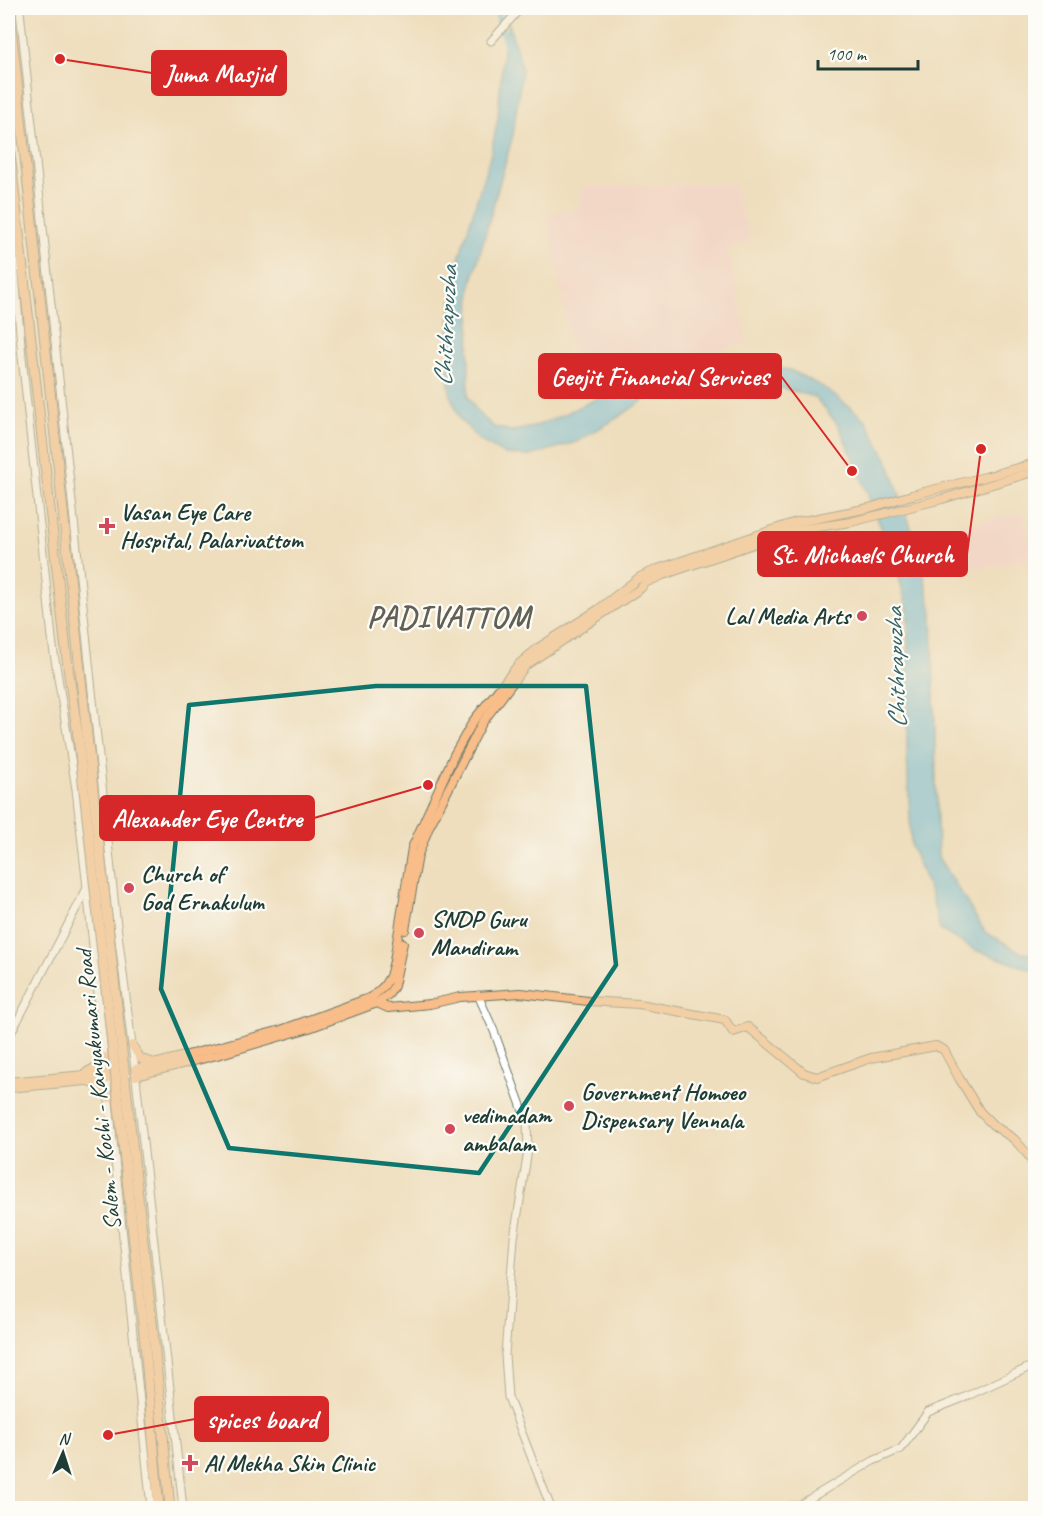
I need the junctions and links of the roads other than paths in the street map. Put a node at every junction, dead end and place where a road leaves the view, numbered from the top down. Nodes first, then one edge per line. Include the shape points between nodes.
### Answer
1 (521, 8) edge
2 (13, 10) edge
3 (491, 42) dead end
4 (8, 136) edge
5 (11, 226) dead end
6 (38, 273) junction
7 (24, 274) junction
8 (1035, 462) edge
9 (1035, 471) edge
10 (871, 512) junction
11 (68, 668) junction
12 (86, 672) junction
13 (57, 674) junction
14 (83, 735) junction
15 (442, 793) junction
16 (87, 888) junction
17 (122, 956) junction
18 (95, 960) junction
19 (124, 971) junction
20 (96, 974) junction
21 (478, 995) junction
22 (377, 1003) junction
23 (291, 1030) junction
24 (8, 1039) edge
25 (132, 1045) junction
26 (105, 1057) junction
27 (158, 1064) junction
28 (136, 1072) junction
29 (107, 1076) junction
30 (81, 1078) junction
31 (8, 1082) edge
32 (8, 1088) edge
33 (109, 1098) junction
34 (1035, 1170) edge
35 (147, 1179) junction
36 (118, 1182) junction
37 (151, 1209) junction
38 (121, 1211) junction
39 (1035, 1364) edge
40 (177, 1462) junction
41 (156, 1464) junction
42 (799, 1507) edge
43 (151, 1509) edge
44 (159, 1509) edge
45 (170, 1509) edge
46 (183, 1509) edge
47 (551, 1509) edge
48 (772, 1509) edge

1 - 3 street
2 - 6 highway, Salem - Kochi - Kanyakumari Road
2 - 12 street
4 - 7 highway, Salem - Kochi - Kanyakumari Road
5 - 13 street, Salem - Kochi - Kanyakumari Road via 21,357
6 - 7 highway
6 - 12 highway, Salem - Kochi - Kanyakumari Road
7 - 11 highway, Salem - Kochi - Kanyakumari Road
8 - 10 main road via 912,495
9 - 10 main road via 915,506
10 - 15 main road via 794,524 640,577 519,664 474,720 454,755
11 - 13 street
11 - 14 highway, Salem - Kochi - Kanyakumari Road
12 - 14 highway, Salem - Kochi - Kanyakumari Road
12 - 17 street, Salem - Kochi - Kanyakumari Road
13 - 16 street, Salem - Kochi - Kanyakumari Road
14 - 41 highway, Salem - Kochi - Kanyakumari Road, bridge
15 - 22 main road via 418,855 396,981 389,994
15 - 23 main road via 412,848 394,961 384,986 372,997
16 - 18 street, Salem - Kochi - Kanyakumari Road
16 - 24 street
17 - 18 street via 117,962
17 - 19 street, Salem - Kochi - Kanyakumari Road
18 - 20 street, Salem - Kochi - Kanyakumari Road
19 - 20 street
19 - 25 street, Salem - Kochi - Kanyakumari Road
20 - 26 street, Salem - Kochi - Kanyakumari Road
21 - 22 main road via 388,1008
21 - 34 main road via 521,993 639,1004 725,1020 733,1032 748,1027 804,1073 817,1077 871,1058 936,1046 944,1050 980,1112 1014,1139
21 - 47 street via 527,1122 528,1150 514,1238 505,1355 508,1397
22 - 23 main road via 309,1028
23 - 27 main road
23 - 28 main road via 191,1063
25 - 27 main road via 141,1059
25 - 28 street, Salem - Kochi - Kanyakumari Road
26 - 29 street, Salem - Kochi - Kanyakumari Road
26 - 30 main road
27 - 28 main road
28 - 35 street, Salem - Kochi - Kanyakumari Road
29 - 30 main road
29 - 33 street, Salem - Kochi - Kanyakumari Road
30 - 31 main road
30 - 32 main road
30 - 33 main road via 101,1087
33 - 36 street, Salem - Kochi - Kanyakumari Road
35 - 36 street via 133,1185
35 - 37 street, Salem - Kochi - Kanyakumari Road
36 - 38 street, Salem - Kochi - Kanyakumari Road
37 - 38 street via 128,1207
37 - 40 street, Salem - Kochi - Kanyakumari Road
38 - 41 street, Salem - Kochi - Kanyakumari Road
39 - 42 street via 928,1412 901,1449 873,1461
40 - 41 highway
40 - 46 street, Salem - Kochi - Kanyakumari Road
41 - 43 street
41 - 44 highway, Salem - Kochi - Kanyakumari Road
41 - 45 highway, Salem - Kochi - Kanyakumari Road
42 - 48 street

